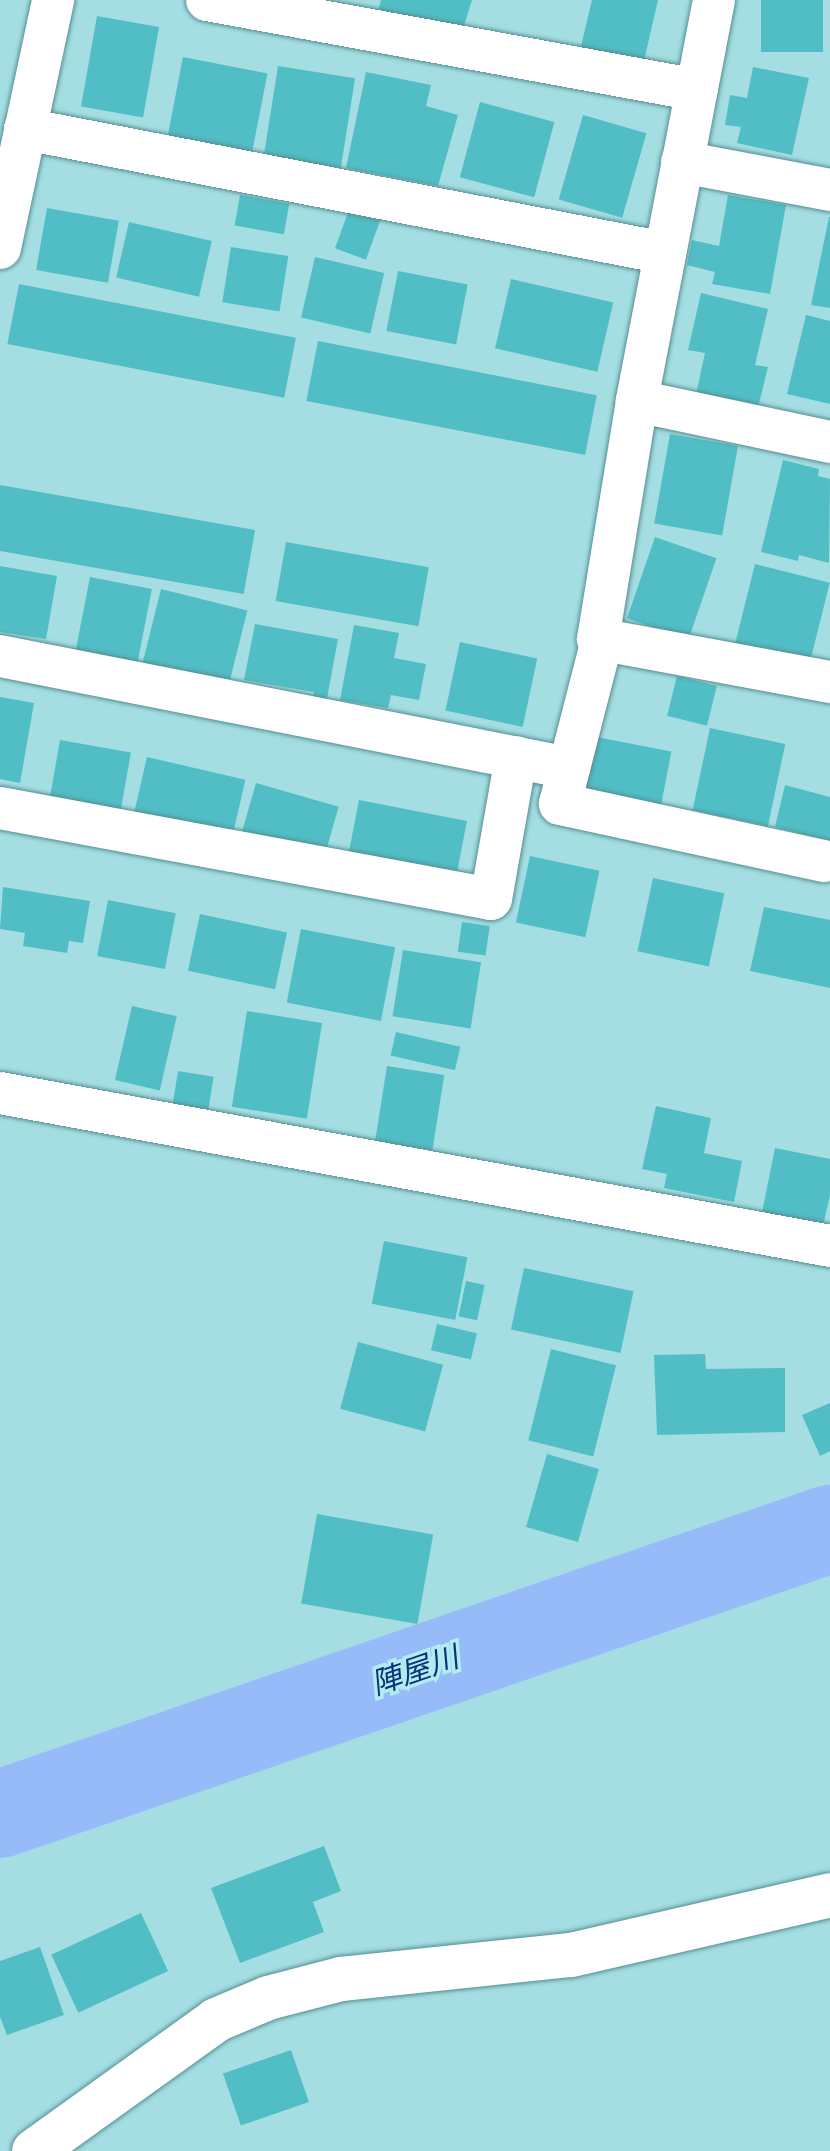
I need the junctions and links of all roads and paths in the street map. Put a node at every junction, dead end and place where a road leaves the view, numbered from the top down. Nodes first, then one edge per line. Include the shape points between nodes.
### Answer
1 (53, 0) edge
2 (207, 0) edge
3 (714, 0) edge
4 (697, 90) junction
5 (25, 129) junction
6 (682, 162) junction
7 (830, 190) edge
8 (0, 248) edge
9 (665, 253) junction
10 (637, 401) junction
11 (830, 442) edge
12 (602, 640) junction
13 (0, 656) edge
14 (830, 682) edge
15 (516, 757) junction
16 (569, 768) junction
17 (0, 808) edge
18 (824, 861) dead end
19 (0, 1093) edge
20 (830, 1246) edge
21 (830, 1895) edge
22 (34, 2151) edge

1 - 5 street
2 - 4 street
3 - 4 street
4 - 6 street
5 - 8 street
5 - 9 street
6 - 7 street
6 - 9 street
9 - 10 street
10 - 11 street
10 - 12 street via 598,639
12 - 14 street
12 - 16 street
13 - 15 street
15 - 16 street
15 - 17 street via 491,899
16 - 18 street via 560,804
19 - 20 street
21 - 22 street via 571,1955 341,1979 268,1998 216,2020

